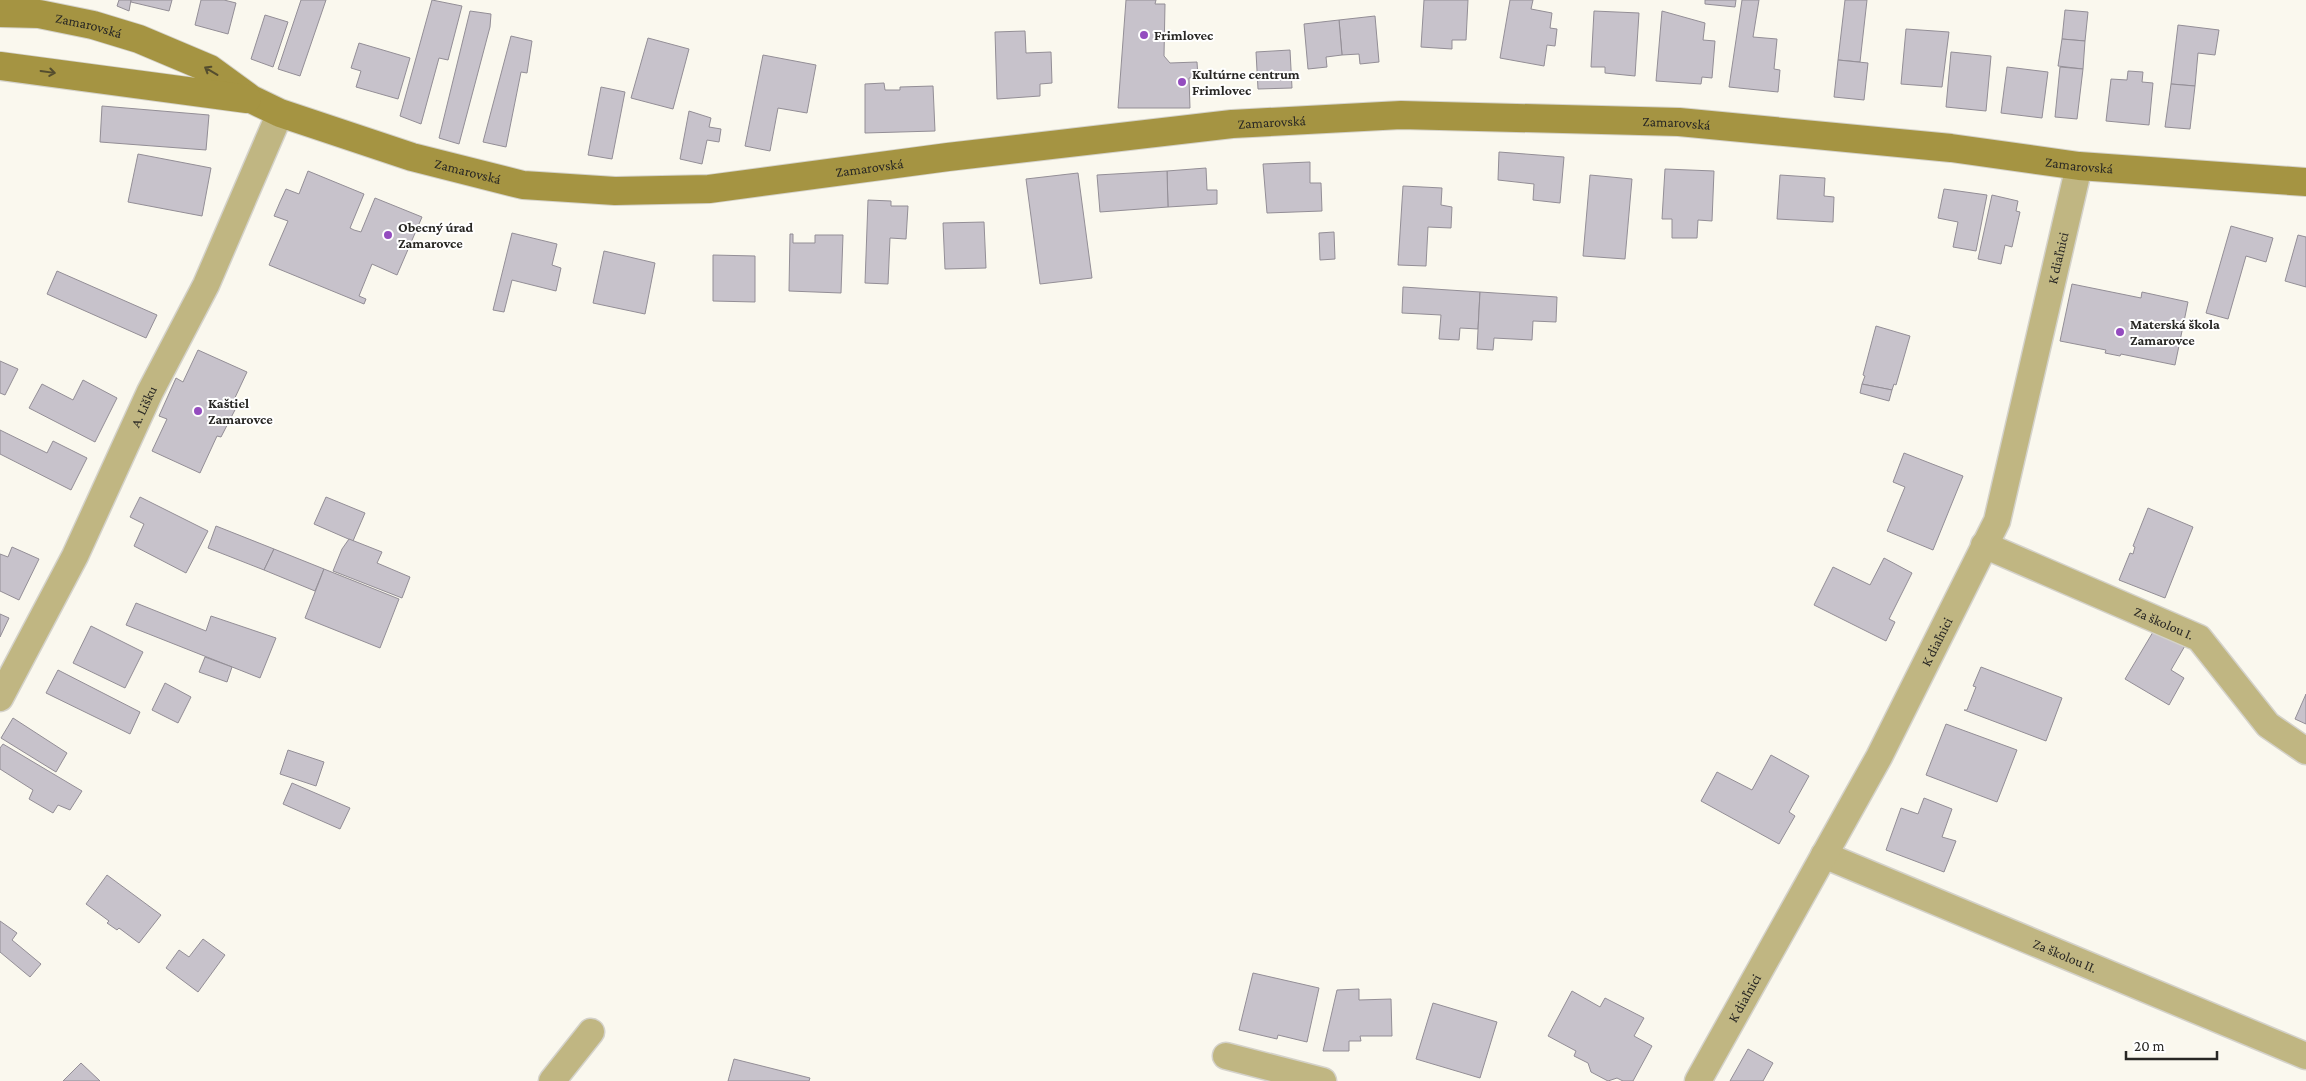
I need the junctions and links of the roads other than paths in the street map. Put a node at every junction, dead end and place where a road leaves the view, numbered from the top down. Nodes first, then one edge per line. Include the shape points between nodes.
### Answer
1 (41, 7) edge
2 (0, 12) edge
3 (0, 66) edge
4 (251, 99) junction
5 (280, 113) junction
6 (2078, 166) junction
7 (2306, 182) edge
8 (1984, 546) junction
9 (0, 698) edge
10 (2306, 751) edge
11 (1824, 855) junction
12 (591, 1032) dead end
13 (1226, 1056) dead end
14 (2306, 1056) edge
15 (1276, 1075) edge
16 (552, 1081) edge
17 (1323, 1081) edge
18 (1698, 1081) edge

1 - 2 main road, Zamarovská
4 -> 1 main road, Zamarovská via 210,69 139,39
3 -> 4 main road, Zamarovská
4 - 5 main road, Zamarovská
5 - 6 main road, Zamarovská via 412,157 523,185 615,191 708,189 1232,124 1401,115 1679,122 1951,148
5 - 9 street, A. Lišku via 206,285 150,392 74,556
6 - 7 main road, Zamarovská
6 - 8 street, K diaľnici via 1997,520
8 - 10 street, Za školou I. via 2199,638 2268,726
8 - 11 street, K diaľnici via 1879,757
11 - 14 street, Za školou II.
11 - 18 street, K diaľnici
12 - 16 street
13 - 15 street
15 - 17 street

